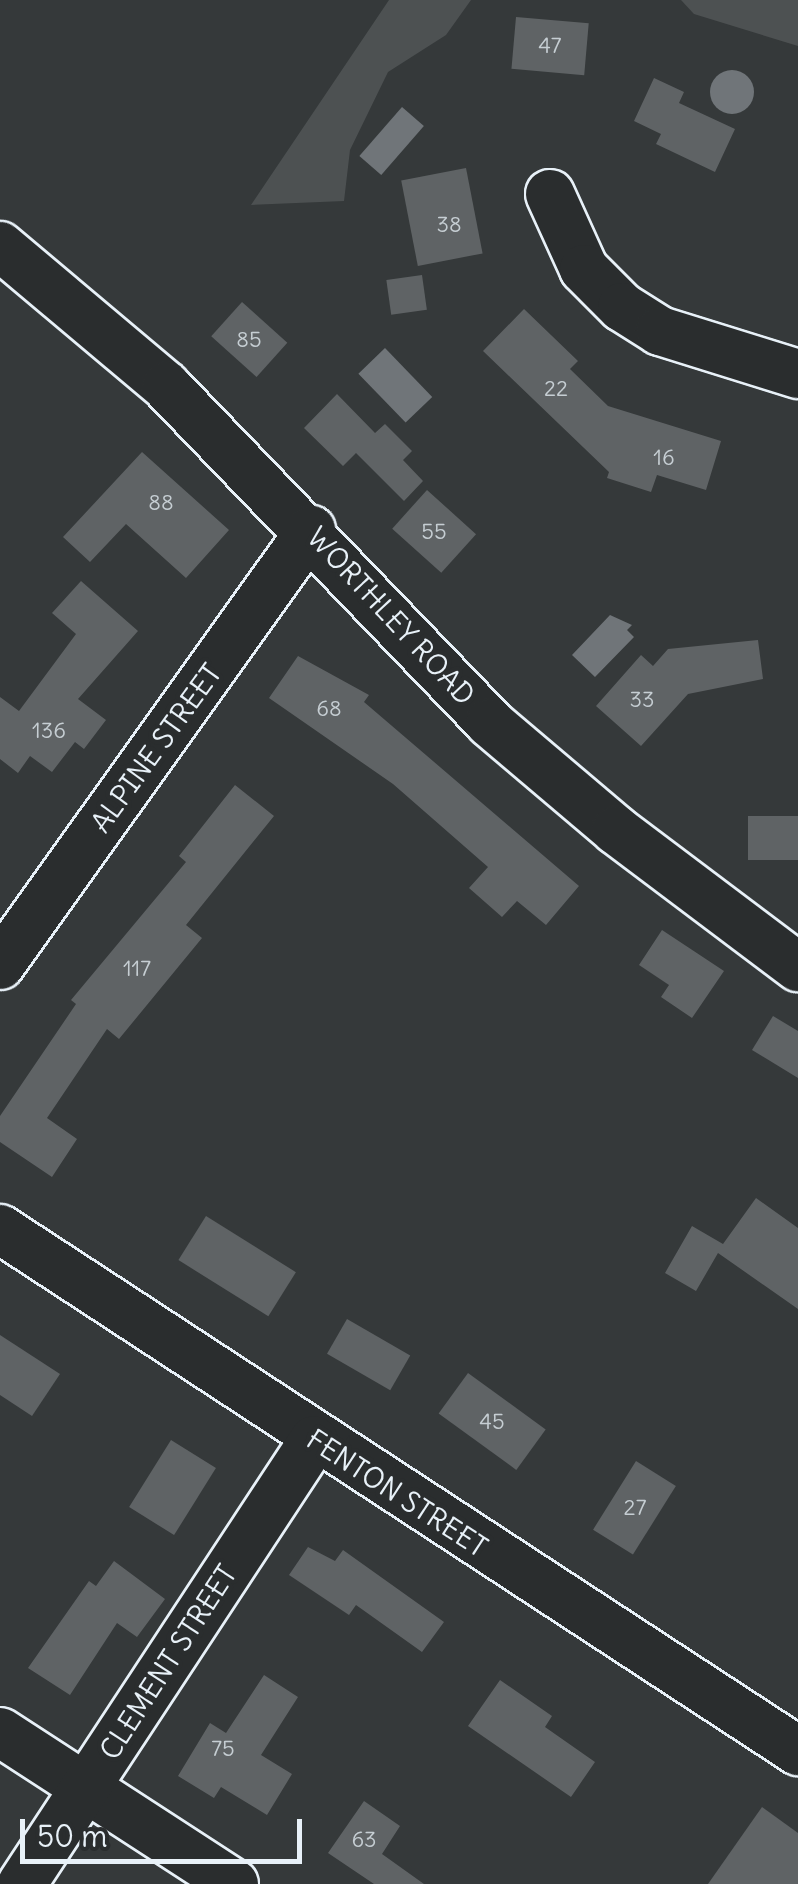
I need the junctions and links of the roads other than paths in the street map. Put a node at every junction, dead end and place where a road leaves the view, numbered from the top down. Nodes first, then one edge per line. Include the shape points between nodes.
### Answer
1 (550, 194) dead end
2 (0, 246) edge
3 (798, 374) edge
4 (311, 530) junction
5 (0, 965) edge
6 (798, 967) edge
7 (0, 1229) edge
8 (314, 1440) junction
9 (0, 1732) edge
10 (798, 1750) edge
11 (85, 1787) junction
12 (22, 1884) edge
13 (234, 1884) edge

1 - 3 street via 584,269 622,308 660,331
2 - 4 street, WORTHLEY ROAD via 166,386
4 - 5 street, ALPINE STREET
4 - 6 street, WORTHLEY ROAD via 490,724 616,830
7 - 8 street, FENTON STREET
8 - 10 street, FENTON STREET
8 - 11 street, CLEMENT STREET
9 - 11 street
11 - 12 street, CLEMENT STREET
11 - 13 street

